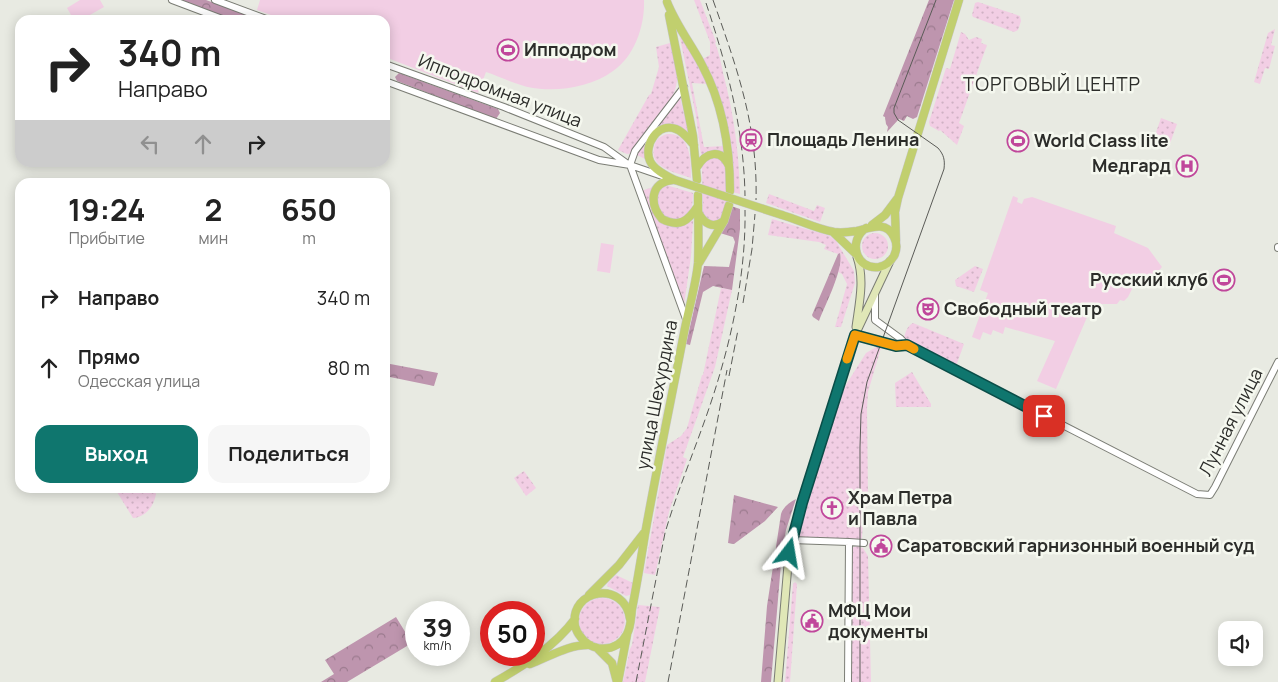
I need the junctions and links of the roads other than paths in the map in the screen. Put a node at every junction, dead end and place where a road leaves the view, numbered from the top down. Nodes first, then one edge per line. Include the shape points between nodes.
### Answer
1 (172, 0) edge
2 (215, 0) edge
3 (959, 0) edge
4 (666, 1) edge
5 (212, 15) edge
6 (256, 15) edge
7 (684, 36) junction
8 (674, 43) junction
9 (390, 66) edge
10 (390, 83) edge
11 (684, 87) junction
12 (694, 145) junction
13 (630, 165) junction
14 (697, 167) junction
15 (730, 168) junction
16 (675, 180) junction
17 (697, 180) dead end
18 (730, 191) dead end
19 (698, 195) dead end
20 (898, 198) junction
21 (729, 205) dead end
22 (698, 209) junction
23 (724, 220) junction
24 (867, 227) junction
25 (833, 232) junction
26 (896, 241) junction
27 (857, 256) junction
28 (890, 261) junction
29 (698, 265) junction
30 (875, 292) junction
31 (686, 319) junction
32 (855, 335) junction
33 (907, 345) junction
34 (1278, 362) edge
35 (646, 531) junction
36 (792, 540) junction
37 (848, 542) junction
38 (864, 543) dead end
39 (587, 597) junction
40 (575, 619) junction
41 (630, 619) junction
42 (628, 633) junction
43 (593, 647) junction
44 (519, 668) junction
45 (496, 682) edge
46 (617, 682) edge
47 (778, 682) edge
48 (848, 682) edge

1 - 5 street
2 - 6 street
3 - 20 main road
4 - 7 main road
4 - 8 main road
7 - 8 main road via 677,36
7 - 15 main road via 702,64 716,96 728,143
8 - 11 main road
9 - 13 street, Ипподромная улица via 604,147
10 - 13 street, Ипподромная улица via 603,161
11 - 12 main road
11 - 13 street via 635,151
12 - 14 main road
12 - 16 main road via 674,129 660,131 652,138 648,152 650,162
13 - 16 street
13 - 31 street
14 - 15 main road via 706,156 714,154 723,157
14 - 17 main road
15 - 18 main road
16 - 22 main road via 665,181 656,189 654,207 660,217 668,222 682,222
16 - 25 main road, bridge
19 - 22 main road, улица Шехурдина
20 - 24 main road via 885,215
20 - 26 main road
21 - 23 main road, улица Шехурдина
22 - 23 main road via 709,225
22 - 29 main road, улица Шехурдина
23 - 29 main road, улица Шехурдина
24 - 25 main road
24 - 26 main road via 886,228
24 - 27 main road via 855,242
25 - 27 main road
26 - 28 main road
27 - 28 main road via 872,267
27 - 32 main road via 862,284
28 - 30 main road
29 - 31 main road, улица Шехурдина
30 - 32 main road
30 - 33 street via 876,320
31 - 35 main road, улица Шехурдина
32 - 33 street via 896,346
32 - 36 main road
33 - 34 street, Лунная улица via 1190,491 1210,495
35 - 39 main road, улица Шехурдина via 619,565
35 - 41 main road, улица Шехурдина
36 - 37 street
36 - 47 main road
37 - 38 street
37 - 48 street
39 - 40 main road via 578,607
39 - 41 main road via 600,593 615,596 626,605
40 - 43 main road via 578,633
40 - 44 main road via 551,644
41 - 42 main road
42 - 43 main road via 615,646
42 - 46 main road
43 - 44 main road via 582,645
43 - 46 main road via 612,662
44 - 45 main road

